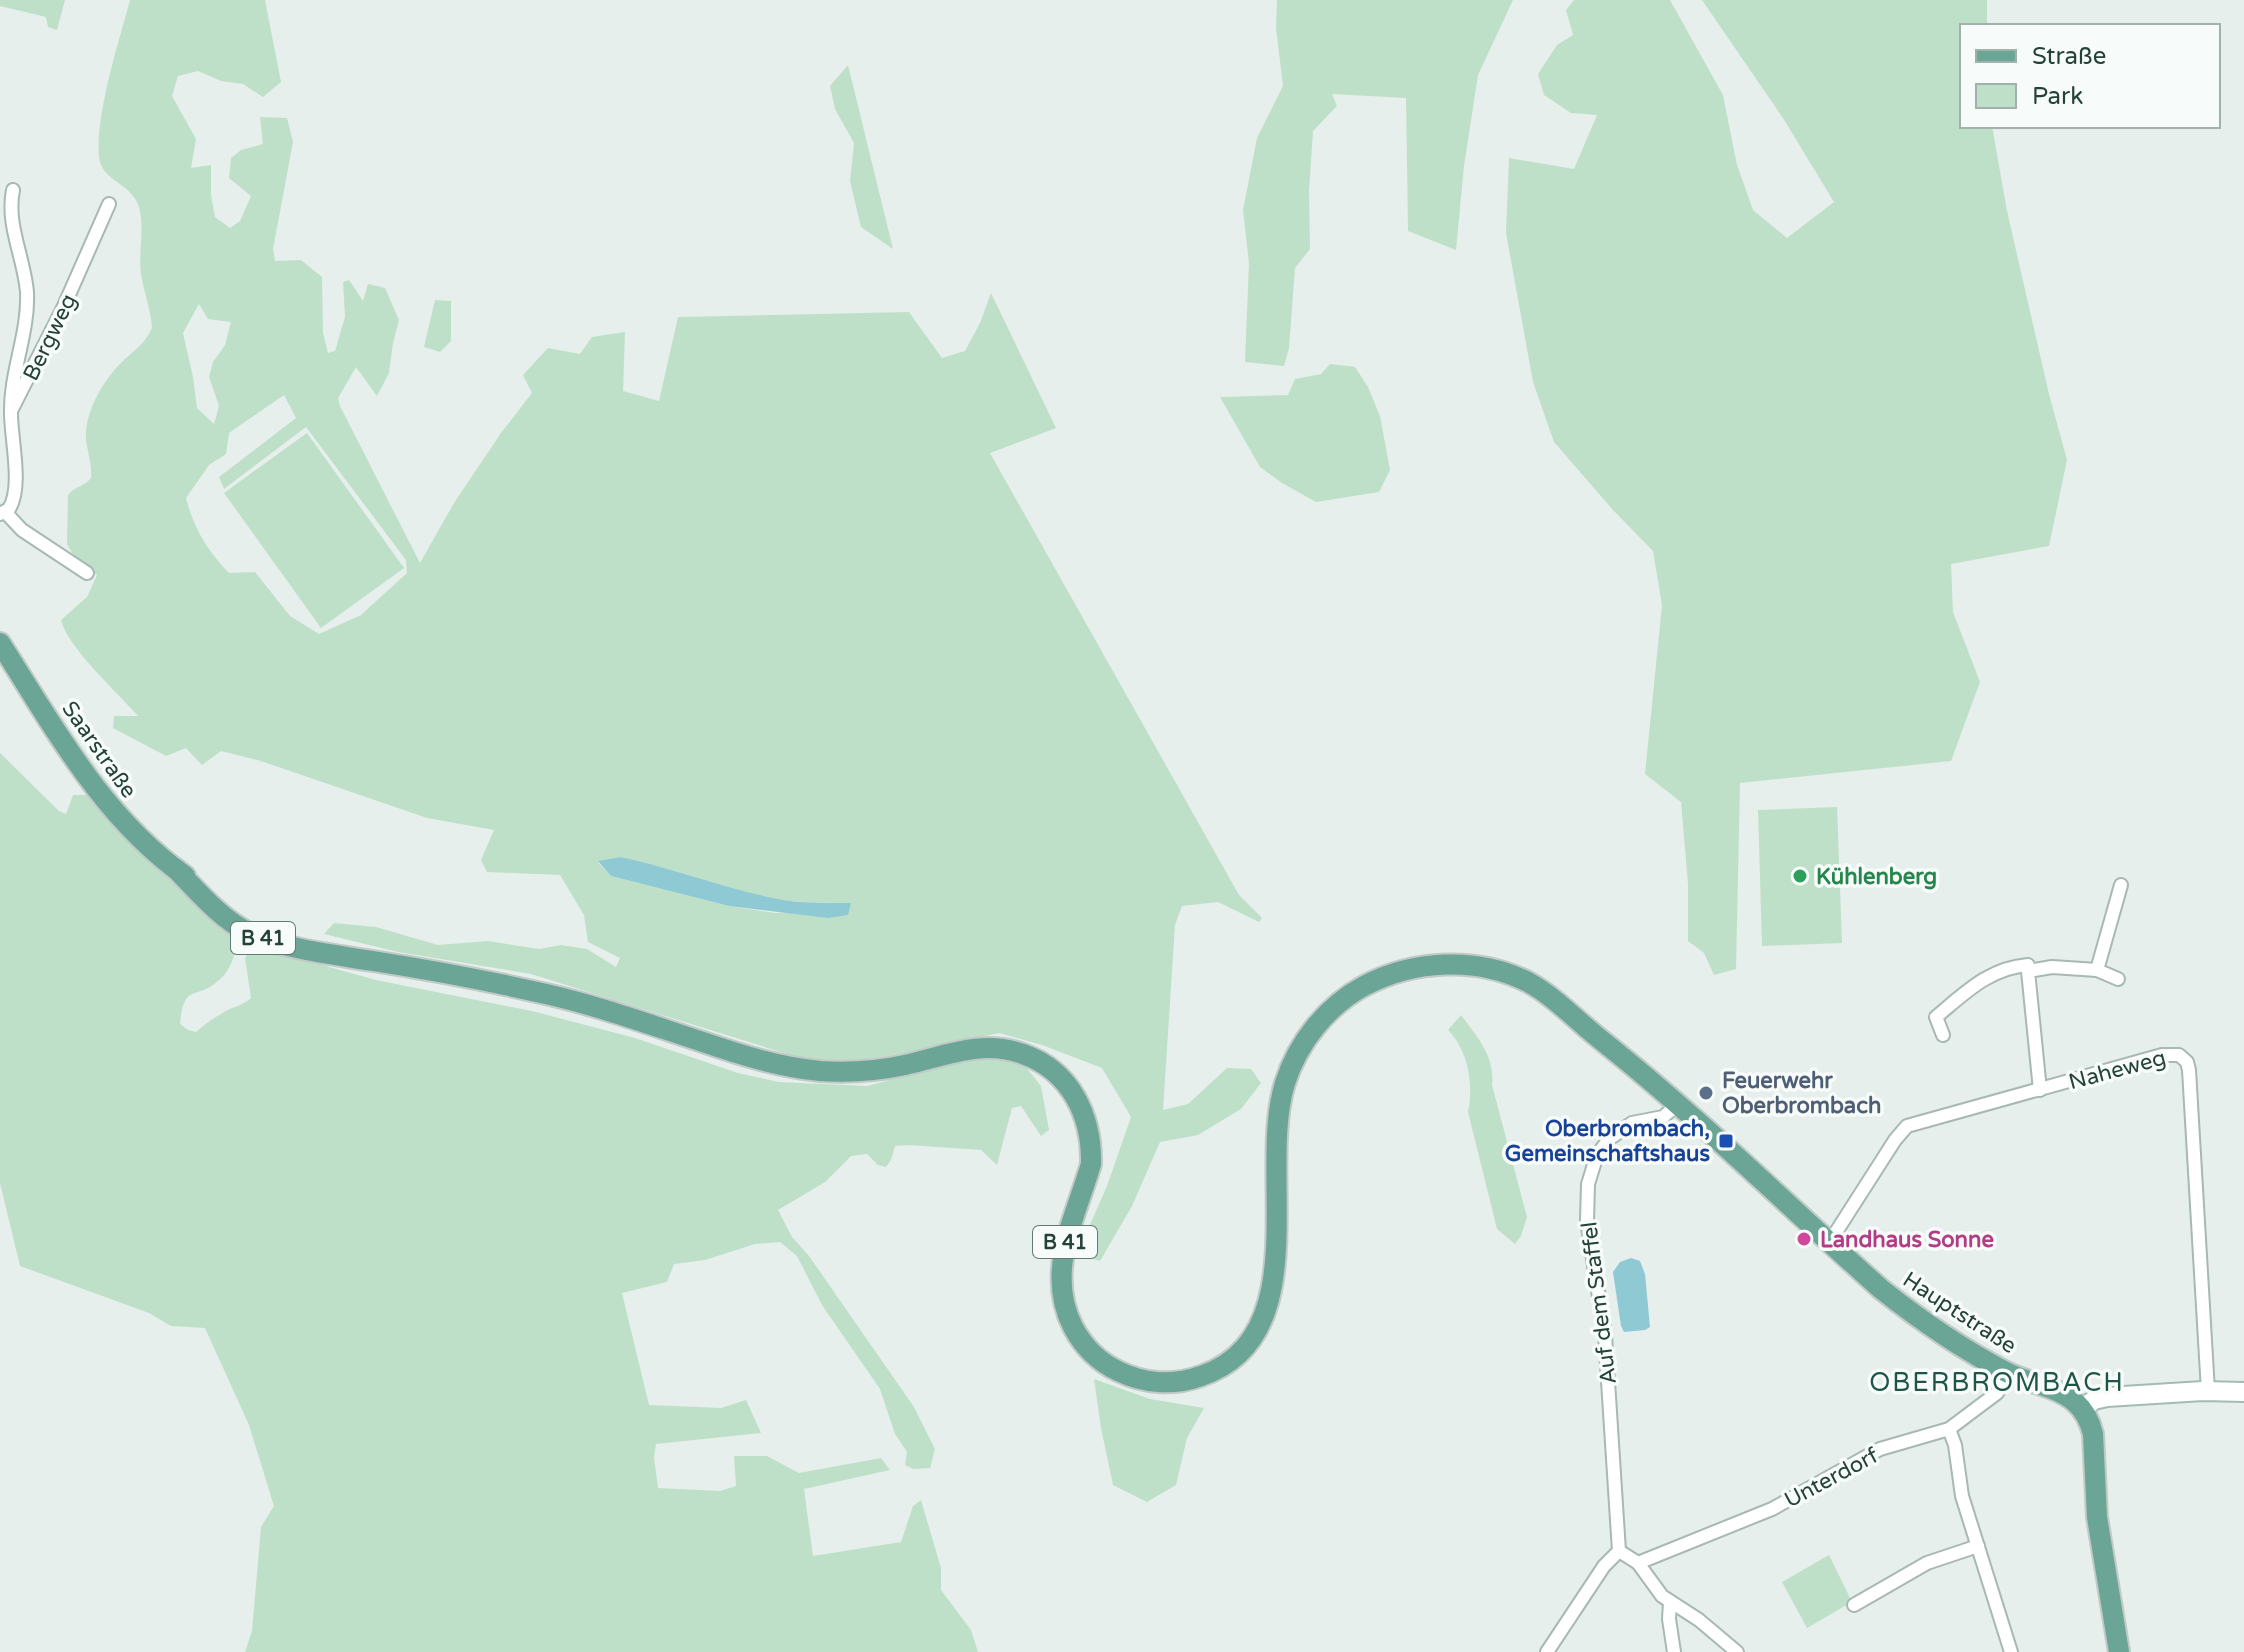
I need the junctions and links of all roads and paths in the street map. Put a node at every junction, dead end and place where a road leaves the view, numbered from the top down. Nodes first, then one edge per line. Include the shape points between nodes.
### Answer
1 (13, 190) dead end
2 (109, 204) dead end
3 (11, 412) junction
4 (2, 513) edge
5 (87, 573) dead end
6 (0, 643) edge
7 (2121, 885) dead end
8 (2097, 970) junction
9 (2028, 971) junction
10 (2118, 979) dead end
11 (1565, 1011) joint
12 (1943, 1035) dead end
13 (2040, 1090) junction
14 (1677, 1105) junction
15 (1829, 1243) junction
16 (2009, 1374) junction
17 (2208, 1391) junction
18 (2244, 1392) edge
19 (2082, 1409) junction
20 (1949, 1429) junction
21 (1978, 1546) junction
22 (1619, 1551) junction
23 (1638, 1563) junction
24 (1670, 1602) junction
25 (1854, 1605) dead end
26 (1547, 1652) edge
27 (1674, 1652) edge
28 (1737, 1652) edge
29 (2011, 1652) edge
30 (2119, 1652) edge

1 - 3 street via 13,227 27,297
2 - 3 street, Bergweg
3 - 4 street via 16,489 13,503
4 - 5 street
6 - 11 main road, Saarstraße / B 41 via 109,806 225,917 252,934 325,955 548,994 797,1068 864,1071 981,1048 1012,1050 1042,1063 1077,1099 1091,1147 1091,1164 1060,1264 1062,1299 1076,1334 1102,1361 1135,1378 1173,1383 1200,1377 1226,1364 1262,1322 1275,1260 1280,1104 1291,1065 1315,1026 1349,996 1395,973 1435,965 1470,966 1529,982
7 - 8 street
8 - 9 street
8 - 10 street
9 - 12 street via 2028,965 2010,966 1977,983 1936,1017
9 - 13 street
11 - 14 main road, Hauptstraße / B 41
13 - 15 street, Naheweg via 1907,1126
13 - 17 street, Naheweg via 2170,1053 2187,1062
14 - 15 main road, Hauptstraße / B 41
14 - 22 street, Auf dem Staffel via 1663,1117 1637,1121 1609,1139 1588,1184 1587,1221 1605,1335
15 - 16 main road, Hauptstraße / B 41 via 1909,1311
16 - 19 main road, Hauptstraße / B 41 via 2061,1393
16 - 20 street, Unterdorf via 1997,1393
17 - 18 street
17 - 19 street via 2107,1397
19 - 30 main road via 2093,1434 2097,1517
20 - 21 street
20 - 23 street, Unterdorf via 1880,1449 1772,1509
21 - 25 street via 1927,1563
21 - 29 street
22 - 23 street
22 - 26 street
23 - 24 street
24 - 27 street
24 - 28 street

